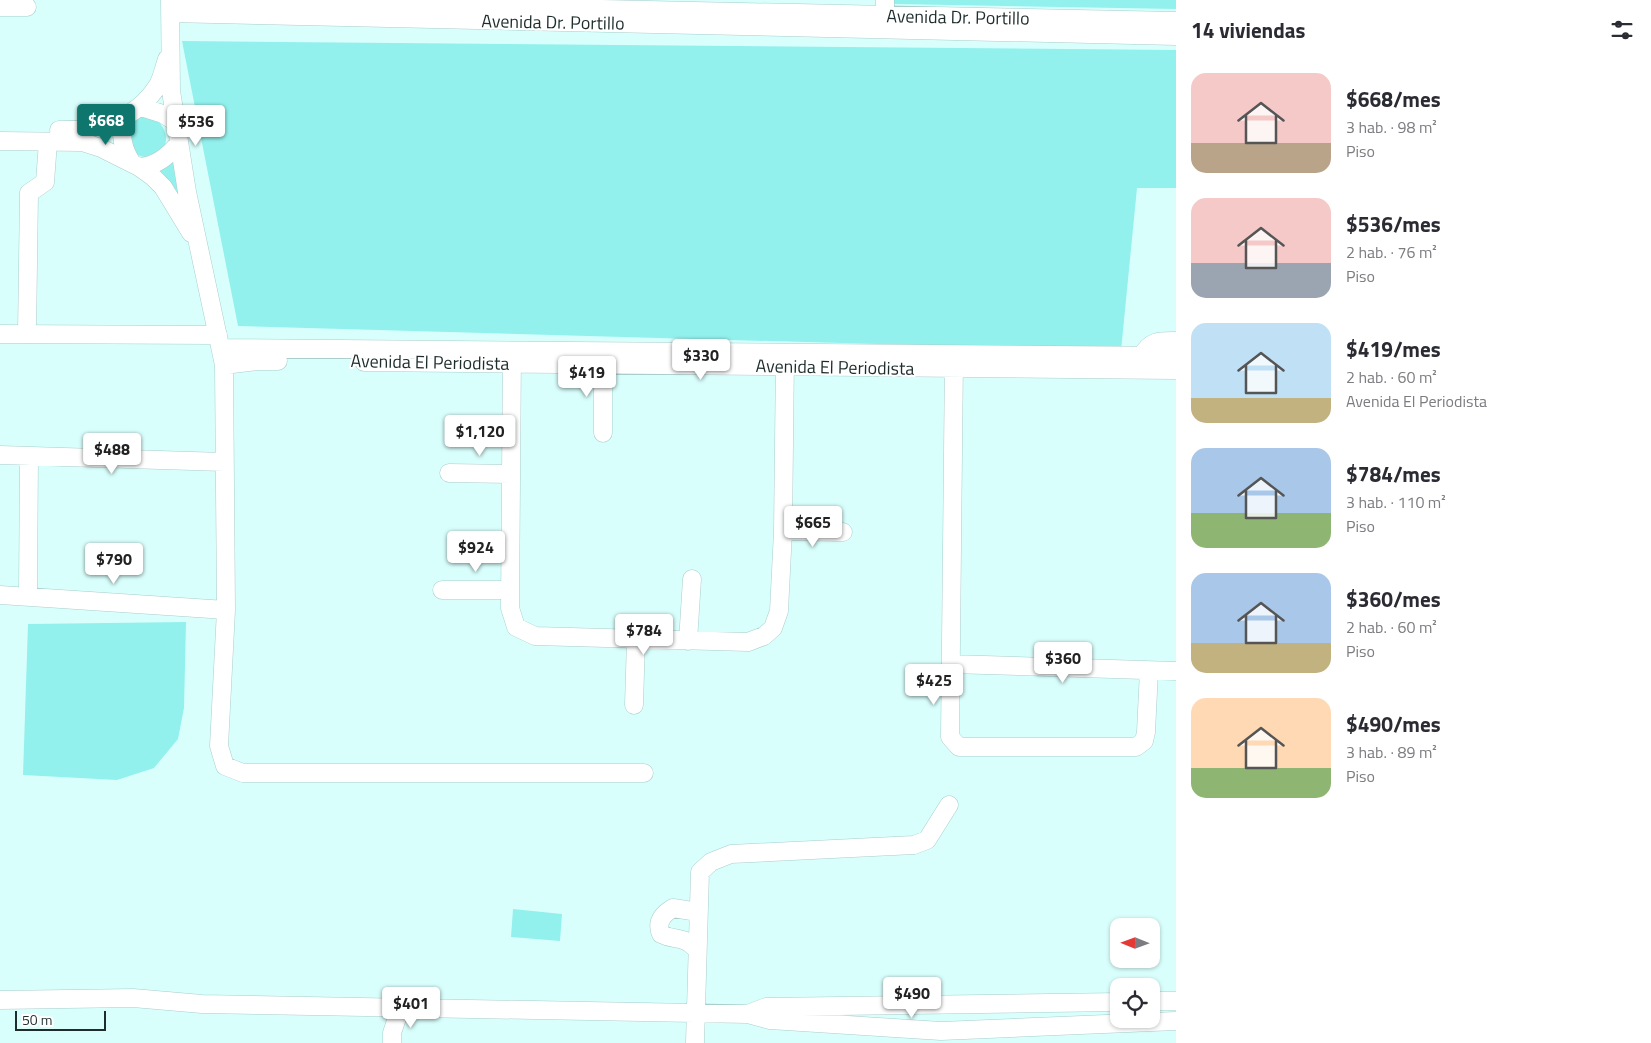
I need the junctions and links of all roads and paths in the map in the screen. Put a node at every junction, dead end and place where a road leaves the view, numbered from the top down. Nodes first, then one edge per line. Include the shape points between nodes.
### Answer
1 (170, 4) edge
2 (697, 6) edge
3 (0, 7) edge
4 (27, 7) dead end
5 (476, 9) edge
6 (768, 13) edge
7 (867, 15) edge
8 (885, 15) edge
9 (1176, 21) edge
10 (1176, 36) edge
11 (171, 50) junction
12 (141, 107) junction
13 (122, 118) junction
14 (176, 122) junction
15 (0, 129) edge
16 (0, 141) edge
17 (48, 142) junction
18 (179, 143) junction
19 (135, 165) junction
20 (198, 247) junction
21 (0, 334) edge
22 (27, 334) junction
23 (1176, 341) edge
24 (221, 349) junction
25 (1142, 356) junction
26 (1176, 356) edge
27 (512, 357) junction
28 (785, 360) junction
29 (954, 361) junction
30 (603, 364) junction
31 (1176, 370) edge
32 (603, 433) dead end
33 (0, 455) edge
34 (29, 456) junction
35 (224, 462) junction
36 (449, 474) dead end
37 (511, 474) junction
38 (783, 531) junction
39 (844, 532) dead end
40 (692, 579) dead end
41 (442, 590) dead end
42 (510, 590) junction
43 (0, 595) edge
44 (28, 595) junction
45 (226, 610) junction
46 (636, 639) junction
47 (688, 641) junction
48 (951, 664) junction
49 (1149, 670) junction
50 (1176, 671) edge
51 (634, 706) dead end
52 (644, 773) dead end
53 (949, 805) dead end
54 (698, 912) junction
55 (697, 950) junction
56 (0, 1000) edge
57 (1160, 1001) edge
58 (1176, 1001) edge
59 (1110, 1002) edge
60 (945, 1005) junction
61 (400, 1009) junction
62 (696, 1014) junction
63 (748, 1014) junction
64 (1176, 1021) edge
65 (944, 1030) junction
66 (392, 1043) edge
67 (695, 1043) edge

1 - 5 street, Avenida Dr. Portillo
1 - 11 street
2 - 5 street, Avenida Dr. Portillo
2 - 6 street, Avenida Dr. Portillo
3 - 4 street
5 - 6 street, Avenida Dr. Portillo
6 - 7 street, Avenida Dr. Portillo
7 - 8 street, Avenida Dr. Portillo
8 - 9 street, Avenida Dr. Portillo
8 - 10 street, Avenida Dr. Portillo
11 - 12 street via 158,84
11 - 14 street via 171,91
12 - 13 street
12 - 14 street
13 - 15 street via 83,130
13 - 19 street via 120,136 124,150
14 - 18 street
16 - 17 street
17 - 19 street via 82,142
17 - 22 street via 45,182 29,194
18 - 19 street via 168,156 151,166
18 - 20 street
19 - 20 street via 163,187
20 - 24 street
21 - 22 street, Avenida El Periodista
22 - 24 street, Avenida El Periodista
23 - 25 street via 1158,341 1146,347
24 - 27 street, Avenida El Periodista via 257,360
24 - 35 street
25 - 26 street
25 - 29 street
27 - 28 street
27 - 30 street, Avenida El Periodista
27 - 37 street
28 - 29 street, Avenida El Periodista
28 - 30 street, Avenida El Periodista
28 - 38 street
29 - 31 street, Avenida El Periodista
29 - 48 street
30 - 32 street
33 - 34 street
34 - 35 street
34 - 44 street
35 - 45 street
36 - 37 street
37 - 42 street
38 - 39 street
38 - 47 street via 779,611 773,628 764,636 748,642
40 - 47 street
41 - 42 street
42 - 46 street via 510,608 516,627 524,632 535,636
43 - 44 street
44 - 45 street
45 - 52 street via 219,746 225,766 242,773
46 - 47 street
46 - 51 street
48 - 49 street
48 - 49 street via 950,737 959,747 1136,747 1144,741 1146,732
49 - 50 street
53 - 54 street via 927,840 914,845 731,854 711,862 700,872
54 - 55 street
54 - 55 street via 673,908 664,913 659,929 667,937 687,940
55 - 62 street
56 - 61 street via 133,998 202,1004
57 - 58 street
59 - 60 street
60 - 63 street via 766,1006
60 - 65 street via 959,1018
60 - 65 street via 929,1019 931,1027
61 - 62 street
61 - 66 street
62 - 63 street
62 - 67 street
63 - 65 street via 770,1020
64 - 65 street

